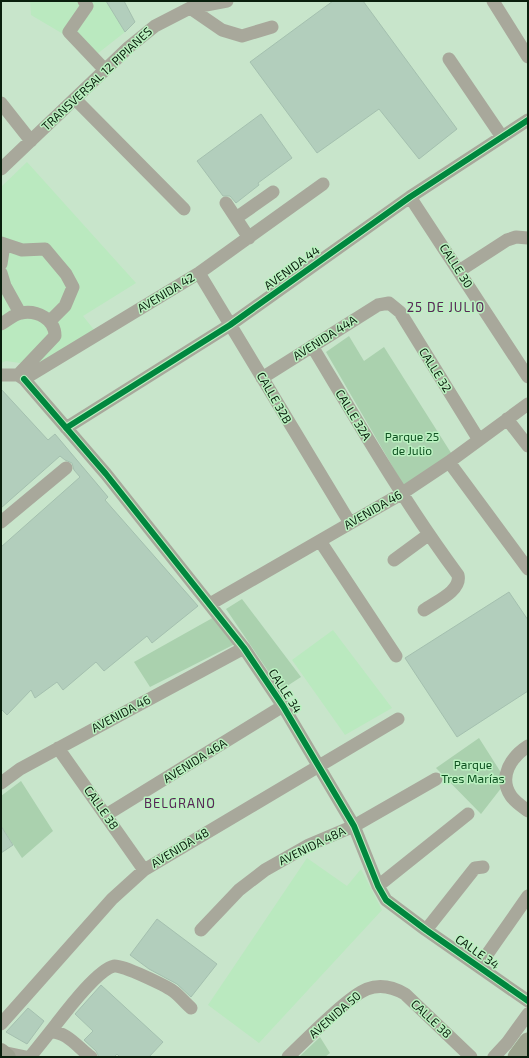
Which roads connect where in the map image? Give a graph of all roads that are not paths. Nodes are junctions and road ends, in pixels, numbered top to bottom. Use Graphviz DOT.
graph roads {
  1 [pos="84,1"];
  2 [pos="227,1"];
  3 [pos="493,1"];
  4 [pos="207,3"];
  5 [pos="190,8"];
  6 [pos="272,27"];
  7 [pos="528,57"];
  8 [pos="449,59"];
  9 [pos="105,70"];
  10 [pos="75,99"];
  11 [pos="1,103"];
  12 [pos="528,120"];
  13 [pos="502,137"];
  14 [pos="31,141"];
  15 [pos="1,169"];
  16 [pos="323,184"];
  17 [pos="273,192"];
  18 [pos="410,197"];
  19 [pos="226,203"];
  20 [pos="184,209"];
  21 [pos="236,218"];
  22 [pos="249,238"];
  23 [pos="528,238"];
  24 [pos="3,244"];
  25 [pos="1,264"];
  26 [pos="459,270"];
  27 [pos="1,273"];
  28 [pos="199,273"];
  29 [pos="389,303"];
  30 [pos="20,313"];
  31 [pos="50,321"];
  32 [pos="1,324"];
  33 [pos="230,325"];
  34 [pos="312,346"];
  35 [pos="1,374"];
  36 [pos="21,377"];
  37 [pos="528,377"];
  38 [pos="262,378"];
  39 [pos="528,404"];
  40 [pos="507,419"];
  41 [pos="66,428"];
  42 [pos="478,440"];
  43 [pos="528,446"];
  44 [pos="449,462"];
  45 [pos="66,468"];
  46 [pos="401,494"];
  47 [pos="1,522"];
  48 [pos="350,523"];
  49 [pos="428,535"];
  50 [pos="320,541"];
  51 [pos="394,560"];
  52 [pos="528,569"];
  53 [pos="210,604"];
  54 [pos="424,610"];
  55 [pos="244,648"];
  56 [pos="396,656"];
  57 [pos="283,706"];
  58 [pos="398,719"];
  59 [pos="528,746"];
  60 [pos="58,748"];
  61 [pos="319,766"];
  62 [pos="436,779"];
  63 [pos="1,783"];
  64 [pos="528,811"];
  65 [pos="468,814"];
  66 [pos="106,815"];
  67 [pos="354,826"];
  68 [pos="483,867"];
  69 [pos="144,870"];
  70 [pos="378,886"];
  71 [pos="528,896"];
  72 [pos="201,930"];
  73 [pos="426,930"];
  74 [pos="479,966"];
  75 [pos="388,987"];
  76 [pos="528,1001"];
  77 [pos="191,1008"];
  78 [pos="528,1014"];
  79 [pos="1,1024"];
  80 [pos="50,1032"];
  81 [pos="528,1042"];
  82 [pos="4,1054"];
  83 [pos="26,1057"];
  84 [pos="30,1057"];
  85 [pos="91,1057"];
  86 [pos="288,1057"];
  87 [pos="471,1057"];
  88 [pos="494,1057"];
  89 [pos="517,1057"];
  1 -- 9 [label="street"];
  2 -- 4 [label="street, TRANSVERSAL 12 PIPIANES"];
  3 -- 7 [label="street"];
  4 -- 5 [label="street, TRANSVERSAL 12 PIPIANES"];
  5 -- 6 [label="street"];
  5 -- 9 [label="street, TRANSVERSAL 12 PIPIANES"];
  8 -- 13 [label="street"];
  9 -- 10 [label="street, TRANSVERSAL 12 PIPIANES"];
  10 -- 14 [label="street, TRANSVERSAL 12 PIPIANES"];
  10 -- 20 [label="street"];
  11 -- 14 [label="street"];
  12 -- 13 [label="street, AVENIDA 44"];
  13 -- 18 [label="street, AVENIDA 44"];
  14 -- 15 [label="street, TRANSVERSAL 12 PIPIANES"];
  16 -- 22 [label="street, AVENIDA 42"];
  17 -- 21 [label="street"];
  18 -- 26 [label="street, CALLE 30"];
  18 -- 33 [label="street, AVENIDA 44"];
  19 -- 21 [label="street"];
  21 -- 22 [label="street"];
  22 -- 28 [label="street, AVENIDA 42"];
  23 -- 26 [label="street"];
  24 -- 25 [label="street"];
  24 -- 31 [label="street"];
  26 -- 37 [label="street, CALLE 30"];
  27 -- 30 [label="street"];
  28 -- 33 [label="street, CALLE 32B"];
  28 -- 36 [label="street, AVENIDA 42"];
  29 -- 34 [label="street, AVENIDA 44A"];
  29 -- 42 [label="street, CALLE 32"];
  30 -- 31 [label="street"];
  30 -- 32 [label="street"];
  31 -- 36 [label="street"];
  33 -- 38 [label="street, CALLE 32B"];
  33 -- 41 [label="street, AVENIDA 44"];
  34 -- 38 [label="street, AVENIDA 44A"];
  34 -- 46 [label="street, CALLE 32A"];
  35 -- 36 [label="street"];
  36 -- 41 [label="street, CALLE 34"];
  38 -- 48 [label="street, CALLE 32B"];
  39 -- 40 [label="street, AVENIDA 46"];
  40 -- 42 [label="street, AVENIDA 46"];
  40 -- 43 [label="street"];
  41 -- 53 [label="street, CALLE 34"];
  42 -- 44 [label="street, AVENIDA 46"];
  44 -- 46 [label="street, AVENIDA 46"];
  44 -- 52 [label="street"];
  45 -- 47 [label="street"];
  46 -- 48 [label="street, AVENIDA 46"];
  46 -- 49 [label="street, CALLE 32A"];
  48 -- 50 [label="street, AVENIDA 46"];
  49 -- 51 [label="street"];
  49 -- 54 [label="street, CALLE 32A"];
  50 -- 53 [label="street, AVENIDA 46"];
  50 -- 56 [label="street"];
  53 -- 55 [label="street, CALLE 34"];
  55 -- 57 [label="street, CALLE 34"];
  55 -- 60 [label="street, AVENIDA 46"];
  57 -- 61 [label="street, CALLE 34"];
  57 -- 66 [label="street, AVENIDA 46A"];
  58 -- 61 [label="street, AVENIDA 48"];
  59 -- 64 [label="street"];
  60 -- 63 [label="street, AVENIDA 46"];
  60 -- 66 [label="street, CALLE 38"];
  61 -- 67 [label="street, CALLE 34"];
  61 -- 69 [label="street, AVENIDA 48"];
  62 -- 67 [label="street, AVENIDA 48A"];
  65 -- 70 [label="street"];
  66 -- 69 [label="street, CALLE 38"];
  67 -- 70 [label="street, CALLE 34"];
  67 -- 72 [label="street, AVENIDA 48A"];
  68 -- 73 [label="street"];
  69 -- 79 [label="street, AVENIDA 48"];
  70 -- 73 [label="street, CALLE 34"];
  71 -- 74 [label="street"];
  73 -- 74 [label="street, CALLE 34"];
  74 -- 76 [label="street, CALLE 34"];
  75 -- 86 [label="street, AVENIDA 50"];
  75 -- 87 [label="street, CALLE 38"];
  77 -- 80 [label="street"];
  78 -- 88 [label="street"];
  80 -- 84 [label="street"];
  80 -- 85 [label="street"];
  81 -- 89 [label="highway"];
  82 -- 83 [label="street"];
}
